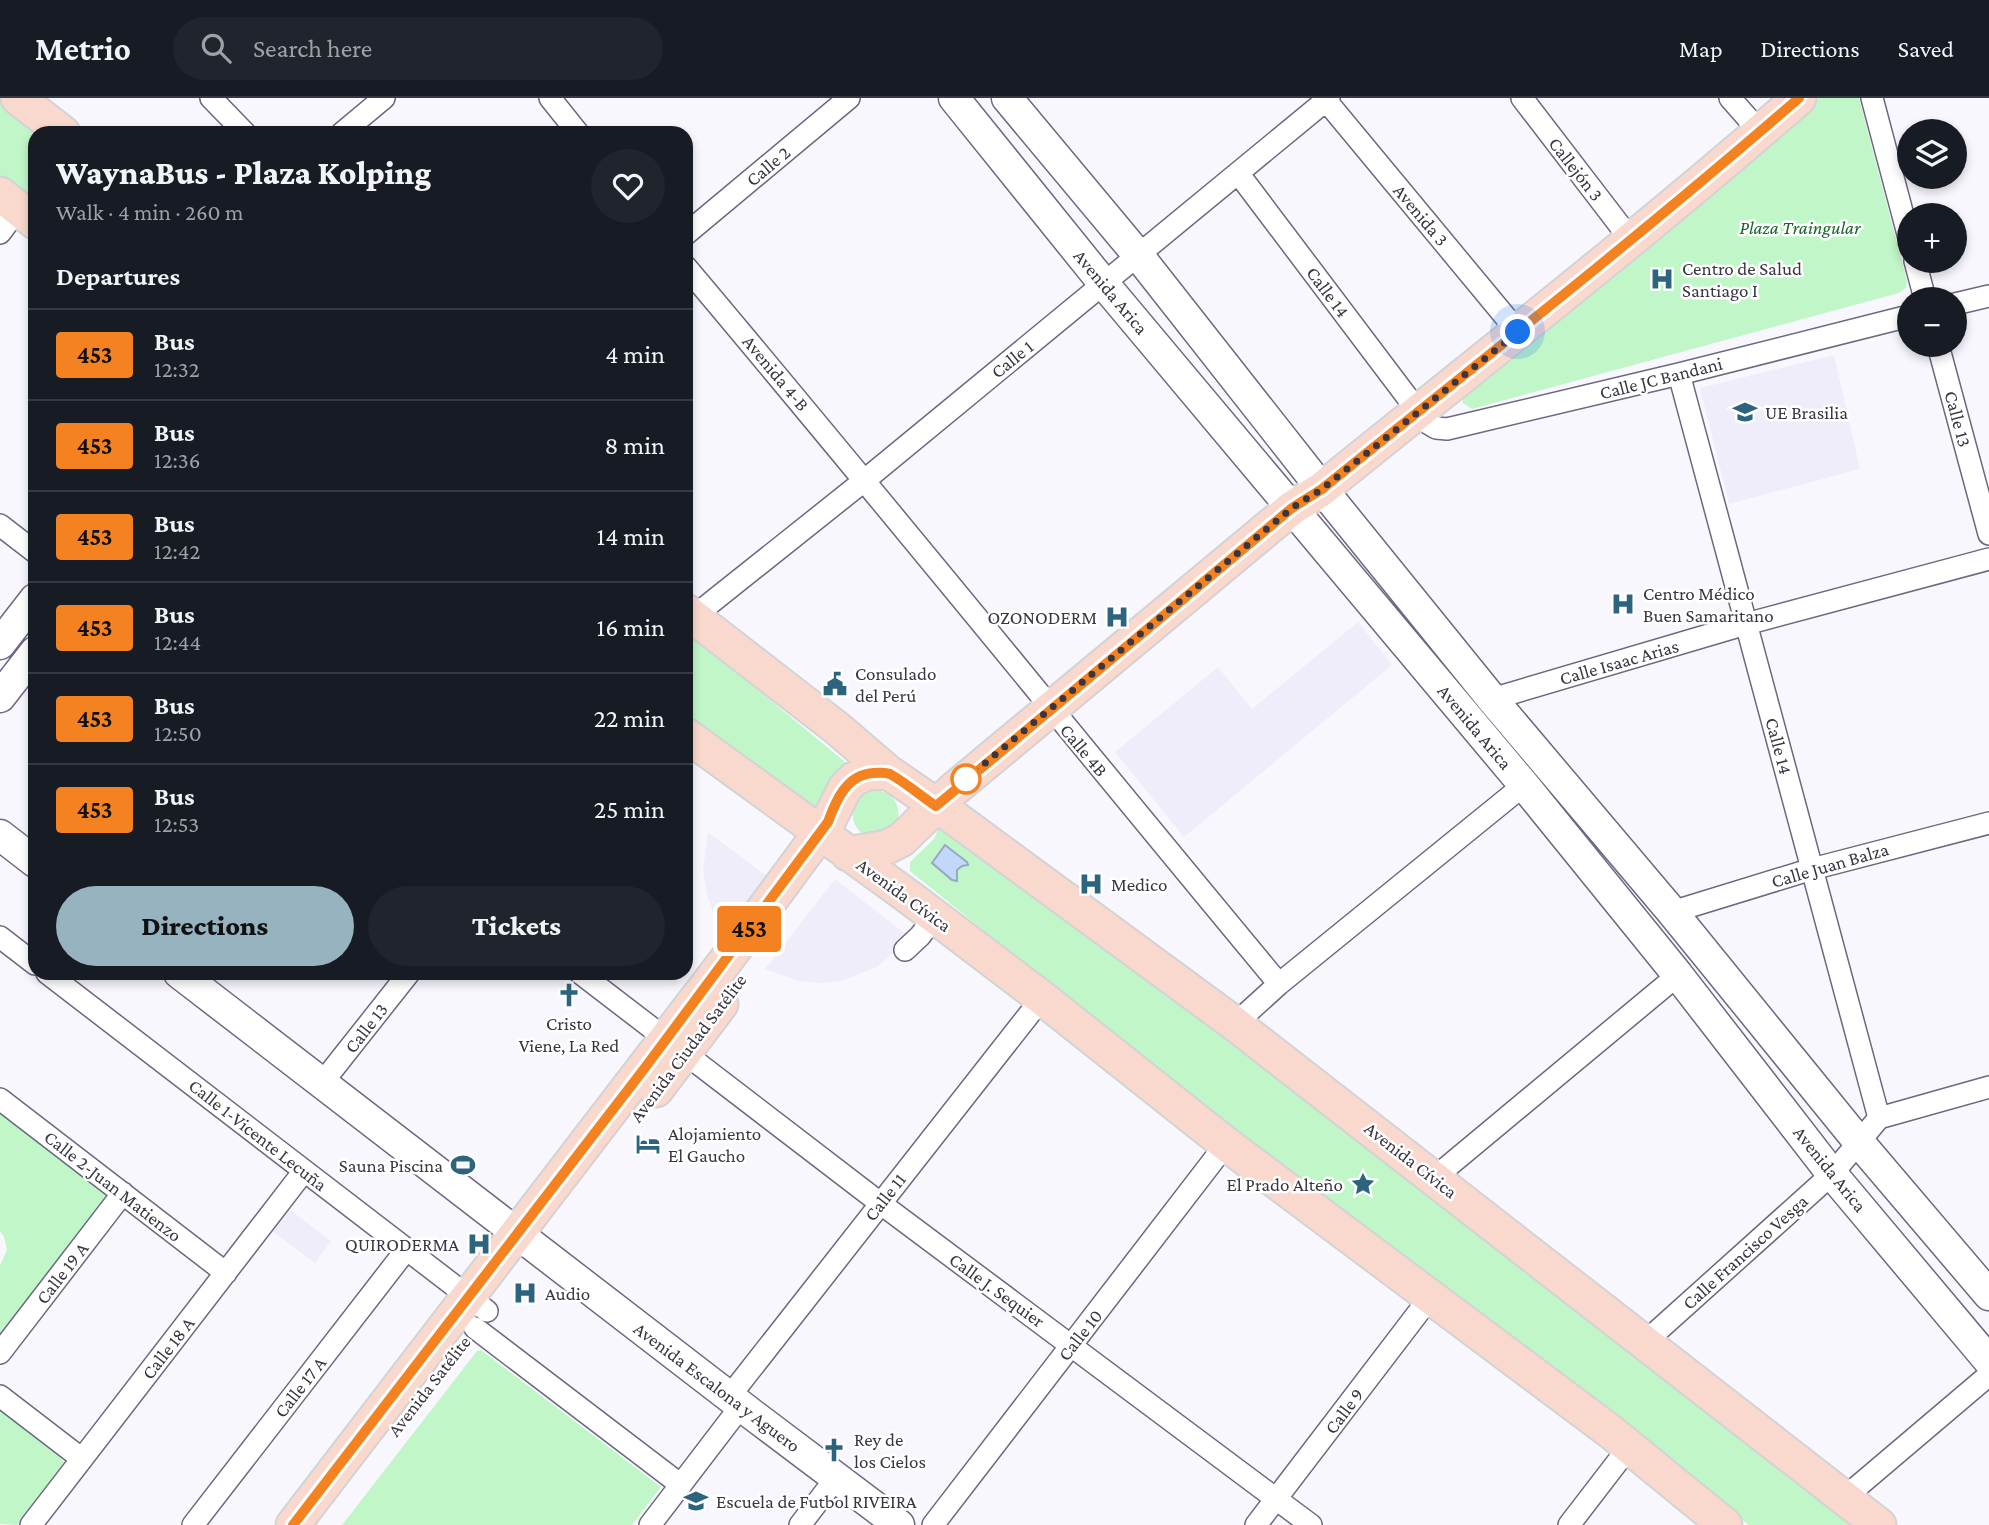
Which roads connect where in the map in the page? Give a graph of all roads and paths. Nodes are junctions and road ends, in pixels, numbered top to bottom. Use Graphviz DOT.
graph roads {
  1 [pos="18,98"];
  2 [pos="211,98"];
  3 [pos="384,98"];
  4 [pos="550,98"];
  5 [pos="849,98"];
  6 [pos="954,98"];
  7 [pos="1007,98"];
  8 [pos="1522,98"];
  9 [pos="1730,98"];
  10 [pos="1799,98"];
  11 [pos="1872,98"];
  12 [pos="1326,99"];
  13 [pos="54,126"];
  14 [pos="238,126"];
  15 [pos="350,126"];
  16 [pos="572,126"];
  17 [pos="1760,132"];
  18 [pos="1238,173"];
  19 [pos="1900,203"];
  20 [pos="693,228"];
  21 [pos="1631,240"];
  22 [pos="1138,255"];
  23 [pos="693,275"];
  24 [pos="1104,284"];
  25 [pos="1989,296"];
  26 [pos="1967,301"];
  27 [pos="1897,319"];
  28 [pos="1518,332"];
  29 [pos="1941,357"];
  30 [pos="1679,374"];
  31 [pos="1418,411"];
  32 [pos="865,480"];
  33 [pos="1322,489"];
  34 [pos="1292,508"];
  35 [pos="0,526"];
  36 [pos="1989,534"];
  37 [pos="28,547"];
  38 [pos="1989,559"];
  39 [pos="28,608"];
  40 [pos="693,612"];
  41 [pos="693,616"];
  42 [pos="1746,624"];
  43 [pos="0,644"];
  44 [pos="28,661"];
  45 [pos="0,697"];
  46 [pos="1492,699"];
  47 [pos="1050,709"];
  48 [pos="693,740"];
  49 [pos="888,772"];
  50 [pos="1524,785"];
  51 [pos="936,806"];
  52 [pos="1989,823"];
  53 [pos="0,835"];
  54 [pos="834,844"];
  55 [pos="28,857"];
  56 [pos="1812,869"];
  57 [pos="1672,912"];
  58 [pos="935,916"];
  59 [pos="0,937"];
  60 [pos="905,950"];
  61 [pos="28,959"];
  62 [pos="1678,975"];
  63 [pos="56,980"];
  64 [pos="188,980"];
  65 [pos="404,980"];
  66 [pos="589,980"];
  67 [pos="1279,984"];
  68 [pos="1042,998"];
  69 [pos="1235,1024"];
  70 [pos="676,1045"];
  71 [pos="323,1083"];
  72 [pos="1989,1087"];
  73 [pos="0,1099"];
  74 [pos="1879,1118"];
  75 [pos="1858,1141"];
  76 [pos="1226,1144"];
  77 [pos="304,1171"];
  78 [pos="1832,1174"];
  79 [pos="1434,1178"];
  80 [pos="123,1193"];
  81 [pos="880,1203"];
  82 [pos="527,1240"];
  83 [pos="406,1250"];
  84 [pos="226,1273"];
  85 [pos="1989,1295"];
  86 [pos="1432,1296"];
  87 [pos="477,1312"];
  88 [pos="1644,1343"];
  89 [pos="1072,1345"];
  90 [pos="0,1353"];
  91 [pos="1989,1361"];
  92 [pos="1989,1375"];
  93 [pos="0,1396"];
  94 [pos="735,1401"];
  95 [pos="1629,1447"];
  96 [pos="82,1459"];
  97 [pos="836,1478"];
  98 [pos="681,1485"];
  99 [pos="1844,1498"];
  100 [pos="1277,1499"];
  101 [pos="31,1525"];
  102 [pos="193,1525"];
  103 [pos="293,1525"];
  104 [pos="322,1525"];
  105 [pos="650,1525"];
  106 [pos="800,1525"];
  107 [pos="899,1525"];
  108 [pos="933,1525"];
  109 [pos="1256,1525"];
  110 [pos="1311,1525"];
  111 [pos="1569,1525"];
  112 [pos="1725,1525"];
  113 [pos="1878,1525"];
  1 -- 13 [label="main road"];
  2 -- 14 [label="street"];
  3 -- 15 [label="street"];
  4 -- 16 [label="street"];
  5 -- 20 [label="street, Calle 2"];
  6 -- 24 [label="street, Avenida Arica"];
  7 -- 22 [label="street, Avenida Arica"];
  8 -- 21 [label="street, Callejón 3"];
  9 -- 17 [label="street"];
  10 -- 17 [label="main road"];
  11 -- 19 [label="street"];
  12 -- 18 [label="street, Calle 1"];
  12 -- 28 [label="street, Avenida 3"];
  17 -- 21 [label="main road"];
  18 -- 22 [label="street, Calle 1"];
  18 -- 31 [label="street, Calle 14"];
  21 -- 28 [label="main road"];
  22 -- 24 [label="street, Calle 1"];
  22 -- 33 [label="street, Avenida Arica"];
  23 -- 32 [label="street, Avenida 4-B"];
  24 -- 32 [label="street, Calle 1"];
  24 -- 34 [label="street, Avenida Arica"];
  25 -- 26 [label="street"];
  27 -- 30 [label="street, Calle JC Bandani"];
  28 -- 31 [label="main road"];
  29 -- 36 [label="street, Calle 13"];
  30 -- 31 [label="street, Calle JC Bandani"];
  30 -- 42 [label="street, Calle 14"];
  31 -- 33 [label="main road"];
  32 -- 40 [label="street, Calle 1"];
  32 -- 47 [label="street, Calle 4B"];
  33 -- 34 [label="main road"];
  33 -- 46 [label="street, Avenida Arica"];
  34 -- 47 [label="main road"];
  34 -- 50 [label="street, Avenida Arica"];
  35 -- 37 [label="street"];
  38 -- 42 [label="street, Calle Isaac Arias"];
  39 -- 43 [label="street"];
  41 -- 49 [label="main road"];
  42 -- 46 [label="street, Calle Isaac Arias"];
  42 -- 56 [label="street, Calle 14"];
  44 -- 45 [label="street"];
  46 -- 57 [label="street, Avenida Arica"];
  47 -- 51 [label="main road"];
  47 -- 67 [label="street, Calle 4B"];
  48 -- 54 [label="main road, Avenida Cívica"];
  49 -- 51 [label="main road, Avenida Cívica"];
  49 -- 54 [label="main road, Avenida Ciudad Satélite"];
  50 -- 62 [label="street, Avenida Arica"];
  50 -- 67 [label="street"];
  51 -- 54 [label="main road"];
  51 -- 69 [label="main road, Avenida Cívica"];
  52 -- 56 [label="street, Calle Juan Balza"];
  53 -- 55 [label="street"];
  54 -- 58 [label="main road, Avenida Cívica"];
  54 -- 70 [label="main road, Avenida Ciudad Satélite"];
  56 -- 57 [label="street, Calle Juan Balza"];
  56 -- 74 [label="street, Calle 14"];
  57 -- 75 [label="street, Avenida Arica"];
  58 -- 60 [label="street"];
  58 -- 68 [label="main road, Avenida Cívica"];
  59 -- 61 [label="street"];
  62 -- 78 [label="street, Avenida Arica"];
  62 -- 79 [label="street"];
  63 -- 77 [label="street, Calle 1-Vicente Lecuña"];
  64 -- 71 [label="street, Avenida Escalona y Aguero"];
  65 -- 71 [label="street, Calle 13"];
  66 -- 70 [label="street"];
  67 -- 69 [label="street"];
  68 -- 76 [label="main road, Avenida Cívica"];
  68 -- 81 [label="street, Calle 11"];
  69 -- 79 [label="main road, Avenida Cívica"];
  70 -- 81 [label="street, Calle J. Sequier"];
  70 -- 82 [label="main road, Avenida Ciudad Satélite"];
  71 -- 82 [label="street, Avenida Escalona y Aguero"];
  72 -- 74 [label="street"];
  73 -- 80 [label="street, Calle 2-Juan Matienzo"];
  74 -- 75 [label="street, Calle Francisco Vesga"];
  75 -- 78 [label="street, Calle Francisco Vesga"];
  75 -- 85 [label="street, Avenida Arica"];
  76 -- 86 [label="main road, Avenida Cívica"];
  76 -- 89 [label="street, Calle 10"];
  77 -- 83 [label="street, Calle 1-Vicente Lecuña"];
  77 -- 84 [label="street, Calle 18 A"];
  78 -- 88 [label="street, Calle Francisco Vesga"];
  78 -- 91 [label="street, Avenida Arica"];
  79 -- 88 [label="main road, Avenida Cívica"];
  80 -- 84 [label="street, Calle 2-Juan Matienzo"];
  80 -- 90 [label="street, Calle 19 A"];
  81 -- 89 [label="street, Calle J. Sequier"];
  81 -- 94 [label="street, Calle 11"];
  82 -- 87 [label="main road, Avenida Satélite"];
  82 -- 94 [label="street, Avenida Escalona y Aguero"];
  83 -- 87 [label="street, Calle 1-Vicente Lecuña"];
  83 -- 102 [label="street, Calle 17 A"];
  84 -- 96 [label="street, Calle 18 A"];
  86 -- 95 [label="main road, Avenida Cívica"];
  86 -- 100 [label="street, Calle 9"];
  87 -- 98 [label="street, Calle 1-Vicente Lecuña"];
  87 -- 103 [label="main road, Avenida Satélite"];
  87 -- 104 [label="main road, Avenida Satélite"];
  88 -- 99 [label="main road, Avenida Cívica"];
  89 -- 100 [label="street, Calle J. Sequier"];
  89 -- 108 [label="street, Calle 10"];
  92 -- 99 [label="street"];
  93 -- 96 [label="street"];
  94 -- 97 [label="street, Avenida Escalona y Aguero"];
  94 -- 98 [label="street, Calle 11"];
  95 -- 111 [label="street"];
  95 -- 112 [label="main road, Avenida Cívica"];
  96 -- 101 [label="street, Calle 18 A"];
  97 -- 106 [label="street"];
  97 -- 107 [label="street, Avenida Escalona y Aguero"];
  98 -- 105 [label="street, Calle 11"];
  99 -- 113 [label="main road, Avenida Cívica"];
  100 -- 109 [label="street, Calle 9"];
  100 -- 110 [label="street, Calle J. Sequier"];
}
